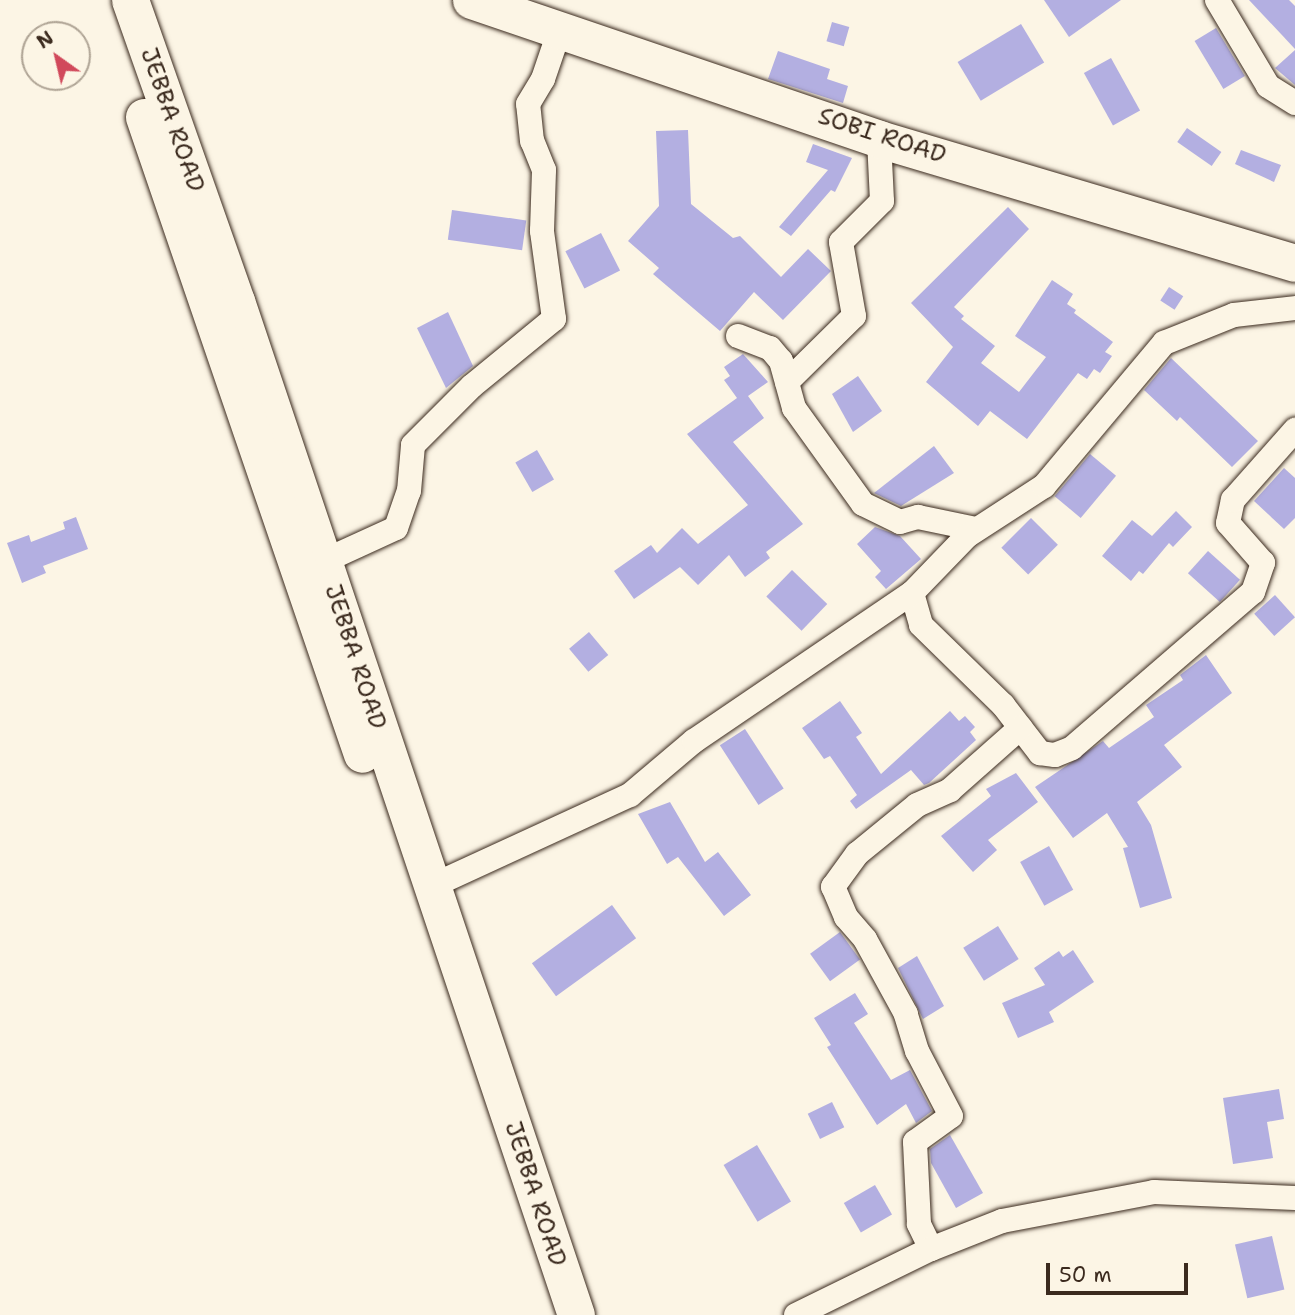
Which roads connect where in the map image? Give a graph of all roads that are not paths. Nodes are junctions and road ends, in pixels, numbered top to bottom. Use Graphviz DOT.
graph roads {
  1 [pos="105,0"];
  2 [pos="130,0"];
  3 [pos="1217,0"];
  4 [pos="493,3"];
  5 [pos="560,29"];
  6 [pos="1295,103"];
  7 [pos="879,139"];
  8 [pos="1295,263"];
  9 [pos="1295,308"];
  10 [pos="738,336"];
  11 [pos="787,382"];
  12 [pos="1295,430"];
  13 [pos="976,529"];
  14 [pos="324,561"];
  15 [pos="912,593"];
  16 [pos="1020,728"];
  17 [pos="432,886"];
  18 [pos="1295,1198"];
  19 [pos="931,1249"];
  20 [pos="551,1315"];
  21 [pos="576,1315"];
  22 [pos="796,1315"];
  1 -- 20 [label="highway"];
  2 -- 14 [label="highway, JEBBA ROAD"];
  3 -- 6 [label="street"];
  4 -- 5 [label="highway, SOBI ROAD"];
  5 -- 7 [label="highway, SOBI ROAD"];
  5 -- 14 [label="street"];
  7 -- 8 [label="highway, SOBI ROAD"];
  7 -- 11 [label="street"];
  9 -- 13 [label="street"];
  10 -- 11 [label="street"];
  11 -- 13 [label="street"];
  12 -- 16 [label="street"];
  13 -- 15 [label="street"];
  14 -- 17 [label="highway, JEBBA ROAD"];
  15 -- 16 [label="street"];
  15 -- 17 [label="street"];
  16 -- 19 [label="street"];
  17 -- 21 [label="highway, JEBBA ROAD"];
  18 -- 19 [label="street"];
  19 -- 22 [label="street"];
}
